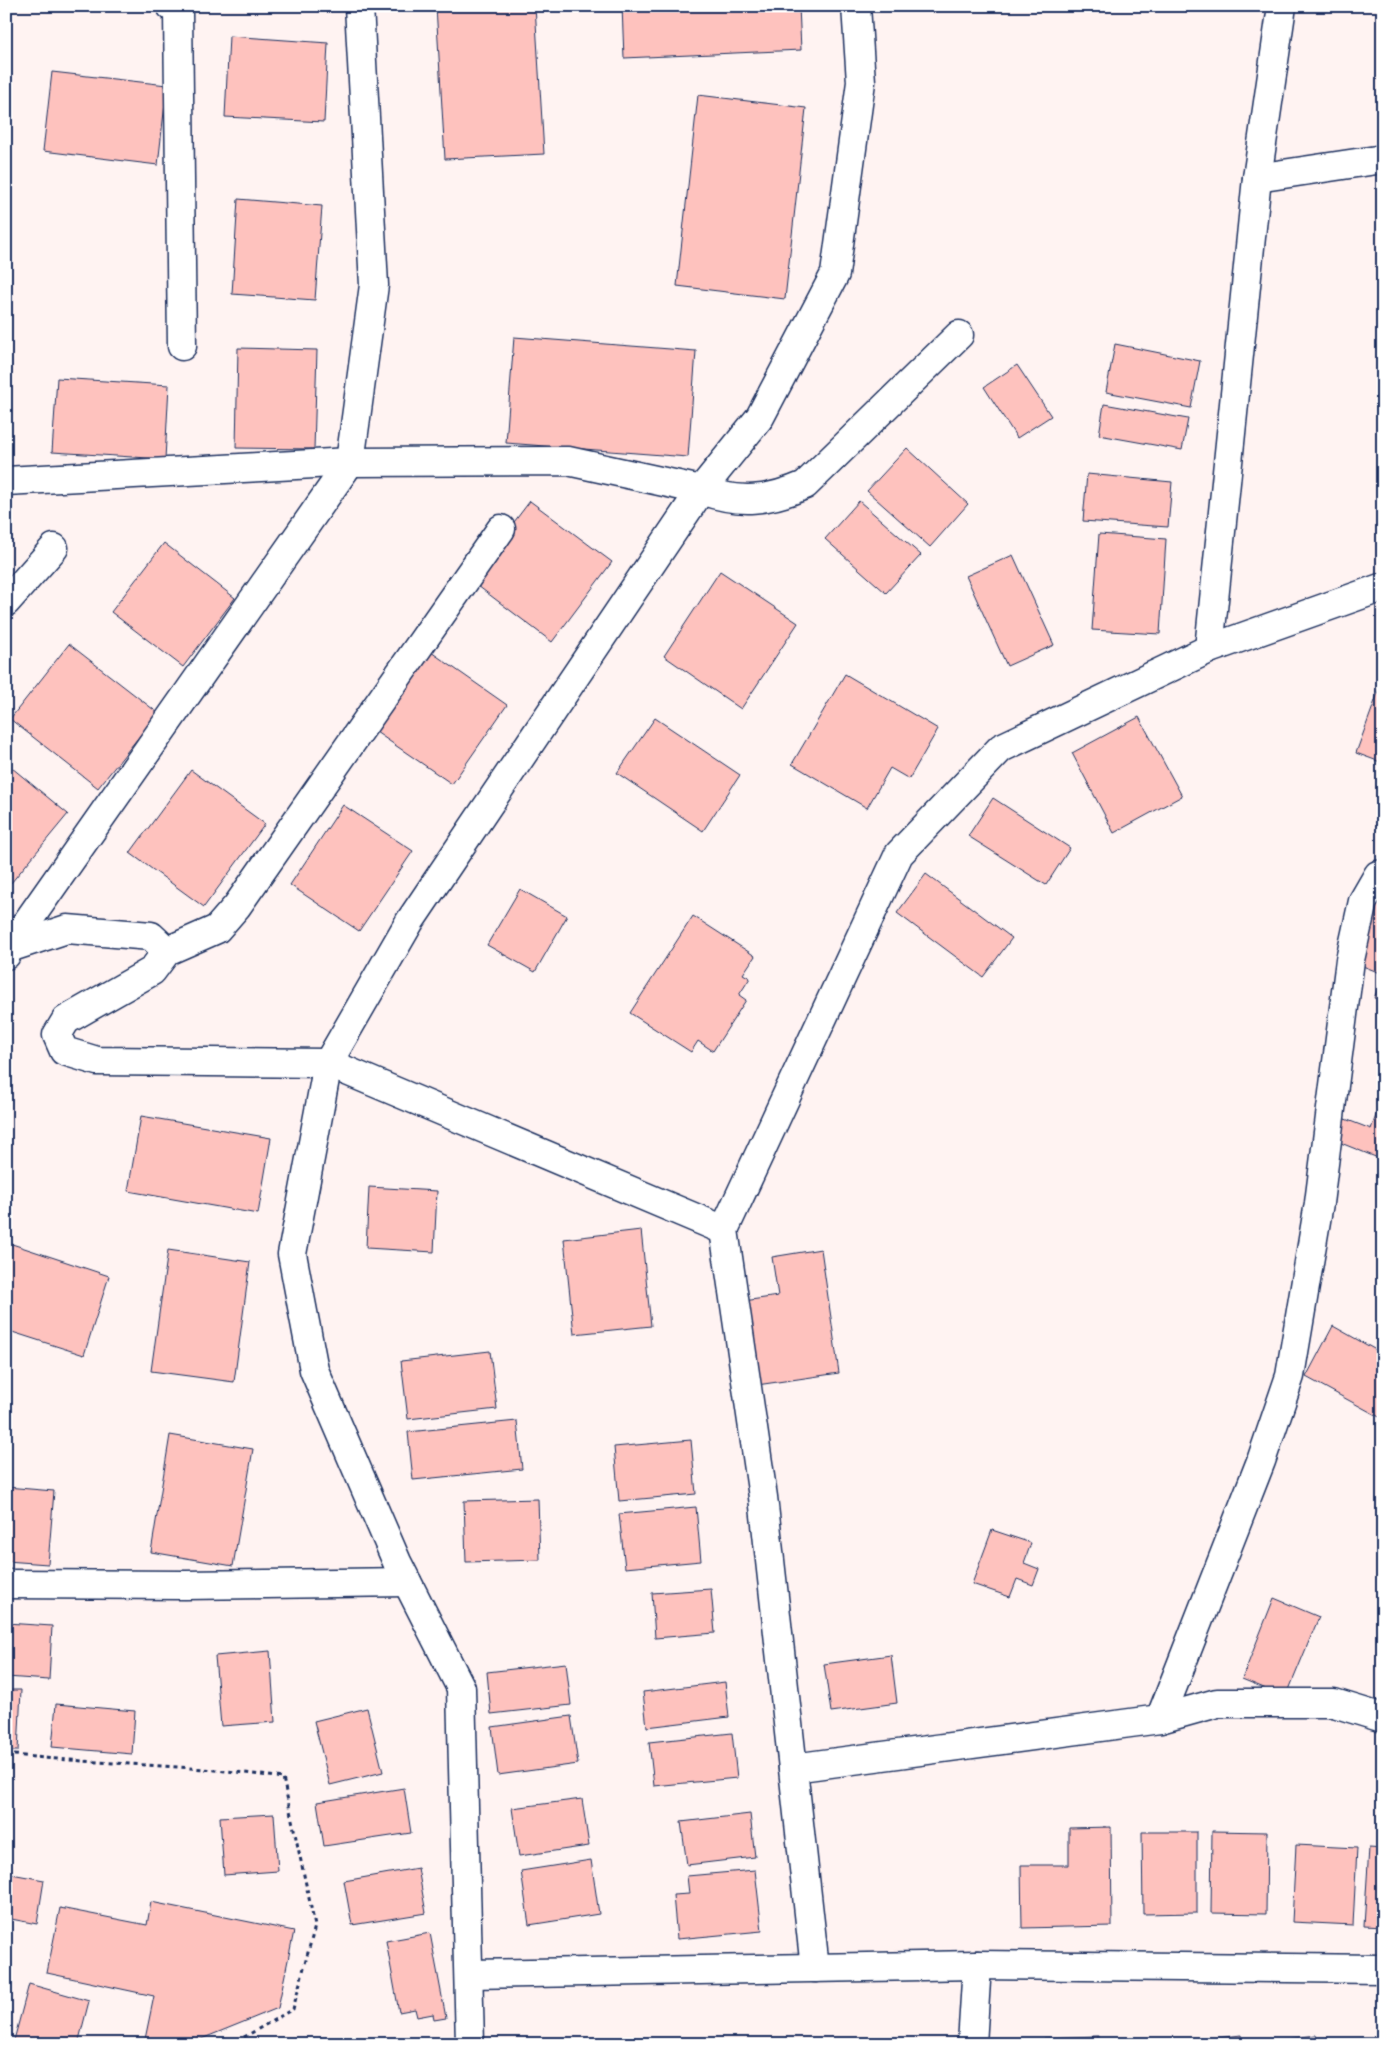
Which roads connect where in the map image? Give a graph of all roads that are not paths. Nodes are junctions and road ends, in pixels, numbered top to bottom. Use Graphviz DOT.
graph roads {
  1 [pos="171,6"];
  2 [pos="359,6"];
  3 [pos="856,6"];
  4 [pos="1282,6"];
  5 [pos="1383,159"];
  6 [pos="1258,178"];
  7 [pos="958,335"];
  8 [pos="182,346"];
  9 [pos="350,462"];
  10 [pos="6,481"];
  11 [pos="701,490"];
  12 [pos="501,529"];
  13 [pos="54,548"];
  14 [pos="1383,587"];
  15 [pos="6,602"];
  16 [pos="1209,649"];
  17 [pos="1383,874"];
  18 [pos="7,950"];
  19 [pos="167,951"];
  20 [pos="328,1063"];
  21 [pos="724,1230"];
  22 [pos="407,1582"];
  23 [pos="6,1584"];
  24 [pos="1383,1718"];
  25 [pos="1160,1719"];
  26 [pos="793,1768"];
  27 [pos="977,1965"];
  28 [pos="815,1968"];
  29 [pos="1383,1969"];
  30 [pos="469,1974"];
  31 [pos="470,2044"];
  32 [pos="972,2044"];
  1 -- 8 [label="street"];
  2 -- 9 [label="street"];
  3 -- 11 [label="street"];
  4 -- 6 [label="street"];
  5 -- 6 [label="street"];
  6 -- 16 [label="street"];
  7 -- 11 [label="street"];
  9 -- 10 [label="street"];
  9 -- 11 [label="street"];
  9 -- 18 [label="street"];
  11 -- 20 [label="street"];
  12 -- 19 [label="street"];
  13 -- 15 [label="street"];
  14 -- 16 [label="street"];
  16 -- 21 [label="street"];
  17 -- 25 [label="street"];
  18 -- 19 [label="street"];
  19 -- 20 [label="street"];
  20 -- 21 [label="street"];
  20 -- 22 [label="street"];
  21 -- 26 [label="street"];
  22 -- 23 [label="street"];
  22 -- 30 [label="street"];
  24 -- 25 [label="street"];
  25 -- 26 [label="street"];
  26 -- 28 [label="street"];
  27 -- 28 [label="street"];
  27 -- 29 [label="street"];
  27 -- 32 [label="street"];
  28 -- 30 [label="street"];
  30 -- 31 [label="street"];
}
